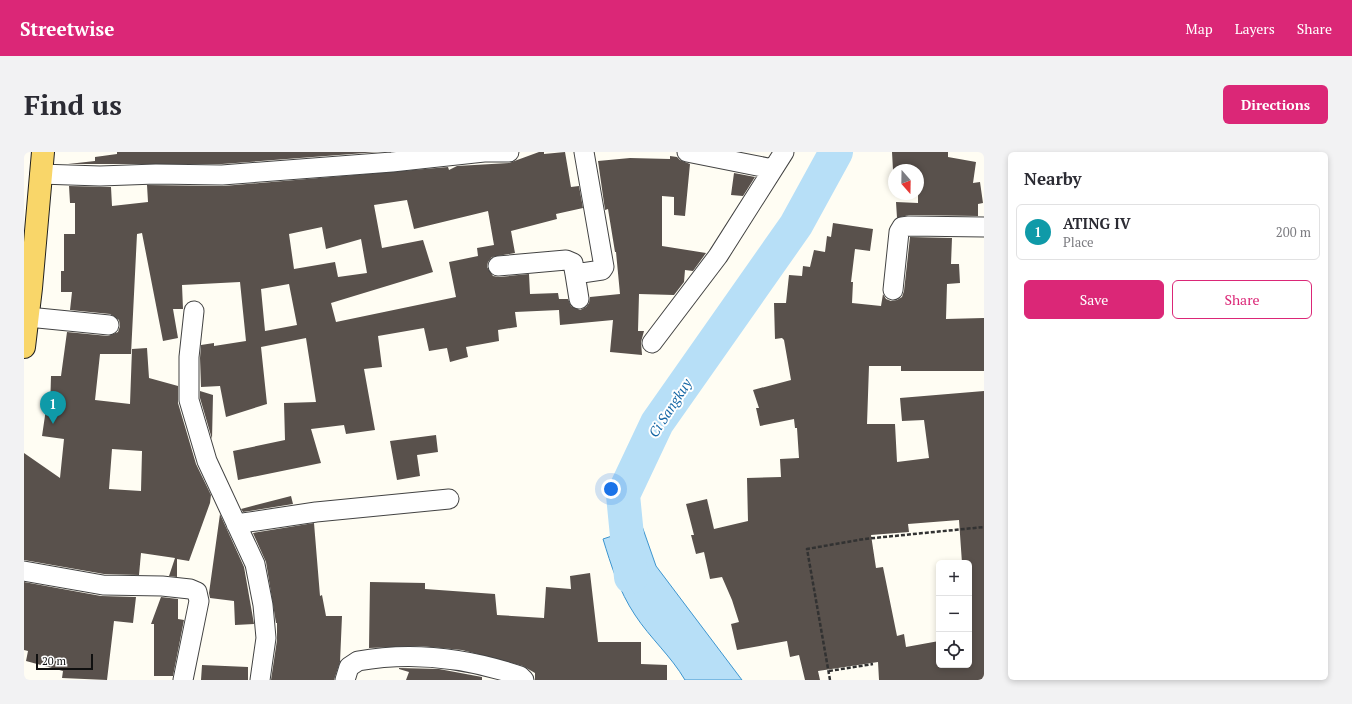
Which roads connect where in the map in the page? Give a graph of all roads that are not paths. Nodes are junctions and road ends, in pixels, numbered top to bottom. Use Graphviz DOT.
graph roads {
  1 [pos="42,152"];
  2 [pos="484,152"];
  3 [pos="509,152"];
  4 [pos="584,152"];
  5 [pos="687,152"];
  6 [pos="784,152"];
  7 [pos="773,169"];
  8 [pos="40,174"];
  9 [pos="984,227"];
  10 [pos="498,266"];
  11 [pos="575,274"];
  12 [pos="893,290"];
  13 [pos="578,299"];
  14 [pos="194,311"];
  15 [pos="28,317"];
  16 [pos="109,325"];
  17 [pos="652,343"];
  18 [pos="24,347"];
  19 [pos="450,499"];
  20 [pos="236,524"];
  21 [pos="24,571"];
  22 [pos="183,680"];
  23 [pos="260,680"];
  24 [pos="345,680"];
  25 [pos="524,680"];
  1 -- 8 [label="main road"];
  2 -- 3 [label="street"];
  2 -- 8 [label="street"];
  4 -- 11 [label="street"];
  5 -- 7 [label="street"];
  6 -- 7 [label="street"];
  7 -- 17 [label="street"];
  8 -- 15 [label="main road"];
  9 -- 12 [label="street"];
  10 -- 11 [label="street"];
  11 -- 13 [label="street"];
  14 -- 20 [label="street"];
  15 -- 16 [label="street"];
  15 -- 18 [label="main road"];
  19 -- 20 [label="street"];
  20 -- 23 [label="street"];
  21 -- 22 [label="street"];
  24 -- 25 [label="street"];
}
